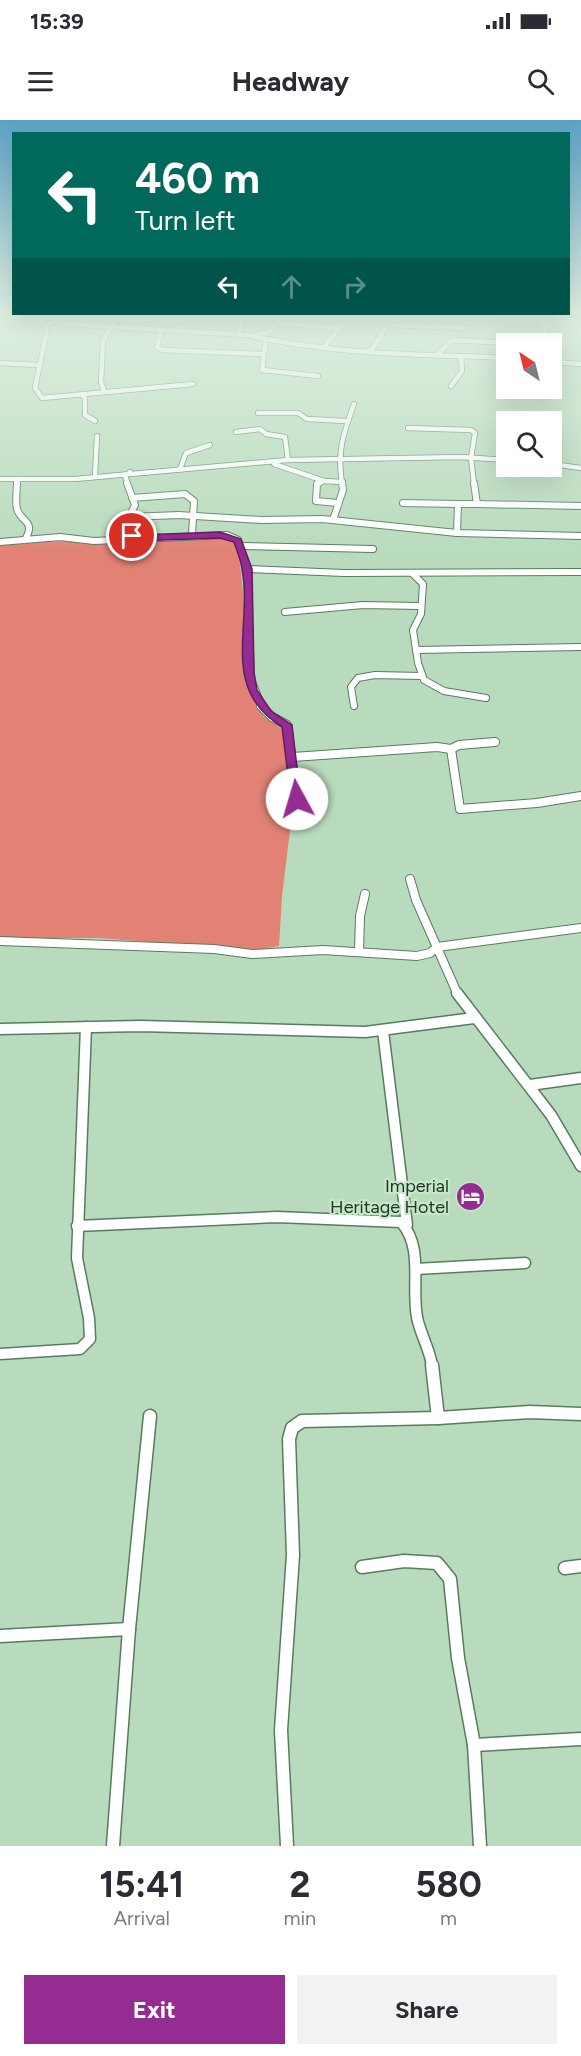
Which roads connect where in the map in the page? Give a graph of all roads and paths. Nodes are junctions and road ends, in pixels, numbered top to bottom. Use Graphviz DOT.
graph roads {
  1 [pos="38,393"];
  2 [pos="95,393"];
  3 [pos="82,395"];
  4 [pos="354,404"];
  5 [pos="258,413"];
  6 [pos="95,421"];
  7 [pos="346,421"];
  8 [pos="408,428"];
  9 [pos="236,432"];
  10 [pos="97,436"];
  11 [pos="210,445"];
  12 [pos="471,458"];
  13 [pos="338,459"];
  14 [pos="496,459"];
  15 [pos="288,460"];
  16 [pos="267,463"];
  17 [pos="562,465"];
  18 [pos="581,468"];
  19 [pos="180,469"];
  20 [pos="130,472"];
  21 [pos="95,476"];
  22 [pos="0,479"];
  23 [pos="17,479"];
  24 [pos="324,481"];
  25 [pos="343,482"];
  26 [pos="132,498"];
  27 [pos="338,503"];
  28 [pos="403,503"];
  29 [pos="458,504"];
  30 [pos="477,504"];
  31 [pos="581,506"];
  32 [pos="192,516"];
  33 [pos="129,517"];
  34 [pos="218,518"];
  35 [pos="333,520"];
  36 [pos="457,533"];
  37 [pos="192,535"];
  38 [pos="220,535"];
  39 [pos="581,536"];
  40 [pos="136,538"];
  41 [pos="25,540"];
  42 [pos="0,542"];
  43 [pos="241,546"];
  44 [pos="373,549"];
  45 [pos="247,569"];
  46 [pos="581,572"];
  47 [pos="412,573"];
  48 [pos="420,606"];
  49 [pos="285,612"];
  50 [pos="581,647"];
  51 [pos="416,650"];
  52 [pos="422,676"];
  53 [pos="486,698"];
  54 [pos="354,706"];
  55 [pos="495,742"];
  56 [pos="452,749"];
  57 [pos="293,757"];
  58 [pos="581,796"];
  59 [pos="297,799"];
  60 [pos="410,879"];
  61 [pos="365,894"];
  62 [pos="581,928"];
  63 [pos="0,941"];
  64 [pos="437,947"];
  65 [pos="359,952"];
  66 [pos="474,1018"];
  67 [pos="86,1027"];
  68 [pos="0,1029"];
  69 [pos="383,1031"];
  70 [pos="581,1078"];
  71 [pos="530,1085"];
  72 [pos="581,1166"];
  73 [pos="407,1225"];
  74 [pos="77,1226"];
  75 [pos="525,1263"];
  76 [pos="416,1269"];
  77 [pos="0,1354"];
  78 [pos="581,1414"];
  79 [pos="150,1416"];
  80 [pos="438,1418"];
  81 [pos="581,1566"];
  82 [pos="362,1567"];
  83 [pos="565,1568"];
  84 [pos="129,1629"];
  85 [pos="0,1636"];
  86 [pos="581,1739"];
  87 [pos="474,1745"];
  88 [pos="113,1846"];
  89 [pos="287,1846"];
  90 [pos="480,1846"];
  1 -- 3 [label="street"];
  2 -- 3 [label="street"];
  3 -- 6 [label="street"];
  4 -- 7 [label="street"];
  5 -- 7 [label="street"];
  7 -- 13 [label="street"];
  8 -- 12 [label="street"];
  9 -- 15 [label="street"];
  10 -- 21 [label="street"];
  11 -- 19 [label="street"];
  12 -- 13 [label="street"];
  12 -- 14 [label="street"];
  12 -- 30 [label="street"];
  13 -- 15 [label="street"];
  13 -- 25 [label="street"];
  15 -- 16 [label="street"];
  16 -- 19 [label="street"];
  16 -- 24 [label="street"];
  17 -- 18 [label="street"];
  19 -- 20 [label="street"];
  20 -- 21 [label="street"];
  20 -- 26 [label="street"];
  21 -- 23 [label="street"];
  22 -- 23 [label="street"];
  23 -- 41 [label="street"];
  24 -- 25 [label="street"];
  24 -- 27 [label="street"];
  25 -- 27 [label="street"];
  26 -- 32 [label="street"];
  26 -- 33 [label="street"];
  27 -- 35 [label="street"];
  28 -- 29 [label="street"];
  29 -- 30 [label="street"];
  29 -- 36 [label="street"];
  30 -- 31 [label="street"];
  32 -- 33 [label="street"];
  32 -- 34 [label="street"];
  32 -- 37 [label="street"];
  33 -- 40 [label="street"];
  34 -- 35 [label="street"];
  34 -- 38 [label="street"];
  35 -- 36 [label="street"];
  36 -- 39 [label="street"];
  37 -- 38 [label="street"];
  37 -- 40 [label="street"];
  38 -- 43 [label="street"];
  40 -- 41 [label="street"];
  41 -- 42 [label="street"];
  43 -- 44 [label="street"];
  43 -- 45 [label="street"];
  45 -- 47 [label="street"];
  45 -- 57 [label="street"];
  46 -- 47 [label="street"];
  47 -- 48 [label="street"];
  48 -- 49 [label="street"];
  48 -- 51 [label="street"];
  50 -- 51 [label="street"];
  51 -- 52 [label="street"];
  52 -- 53 [label="street"];
  52 -- 54 [label="street"];
  55 -- 56 [label="street"];
  56 -- 57 [label="street"];
  56 -- 58 [label="street"];
  57 -- 59 [label="street"];
  60 -- 64 [label="street"];
  61 -- 65 [label="street"];
  62 -- 64 [label="street"];
  63 -- 65 [label="street"];
  64 -- 65 [label="street"];
  64 -- 66 [label="street"];
  66 -- 69 [label="street"];
  66 -- 71 [label="street"];
  67 -- 68 [label="street"];
  67 -- 69 [label="street"];
  67 -- 74 [label="street"];
  69 -- 73 [label="street"];
  70 -- 71 [label="street"];
  71 -- 72 [label="street"];
  73 -- 74 [label="street"];
  73 -- 76 [label="street"];
  74 -- 77 [label="street"];
  75 -- 76 [label="street"];
  76 -- 80 [label="street"];
  78 -- 80 [label="street"];
  79 -- 84 [label="street"];
  80 -- 89 [label="street"];
  81 -- 83 [label="street"];
  82 -- 87 [label="street"];
  84 -- 85 [label="street"];
  84 -- 88 [label="street"];
  86 -- 87 [label="street"];
  87 -- 90 [label="street"];
}
